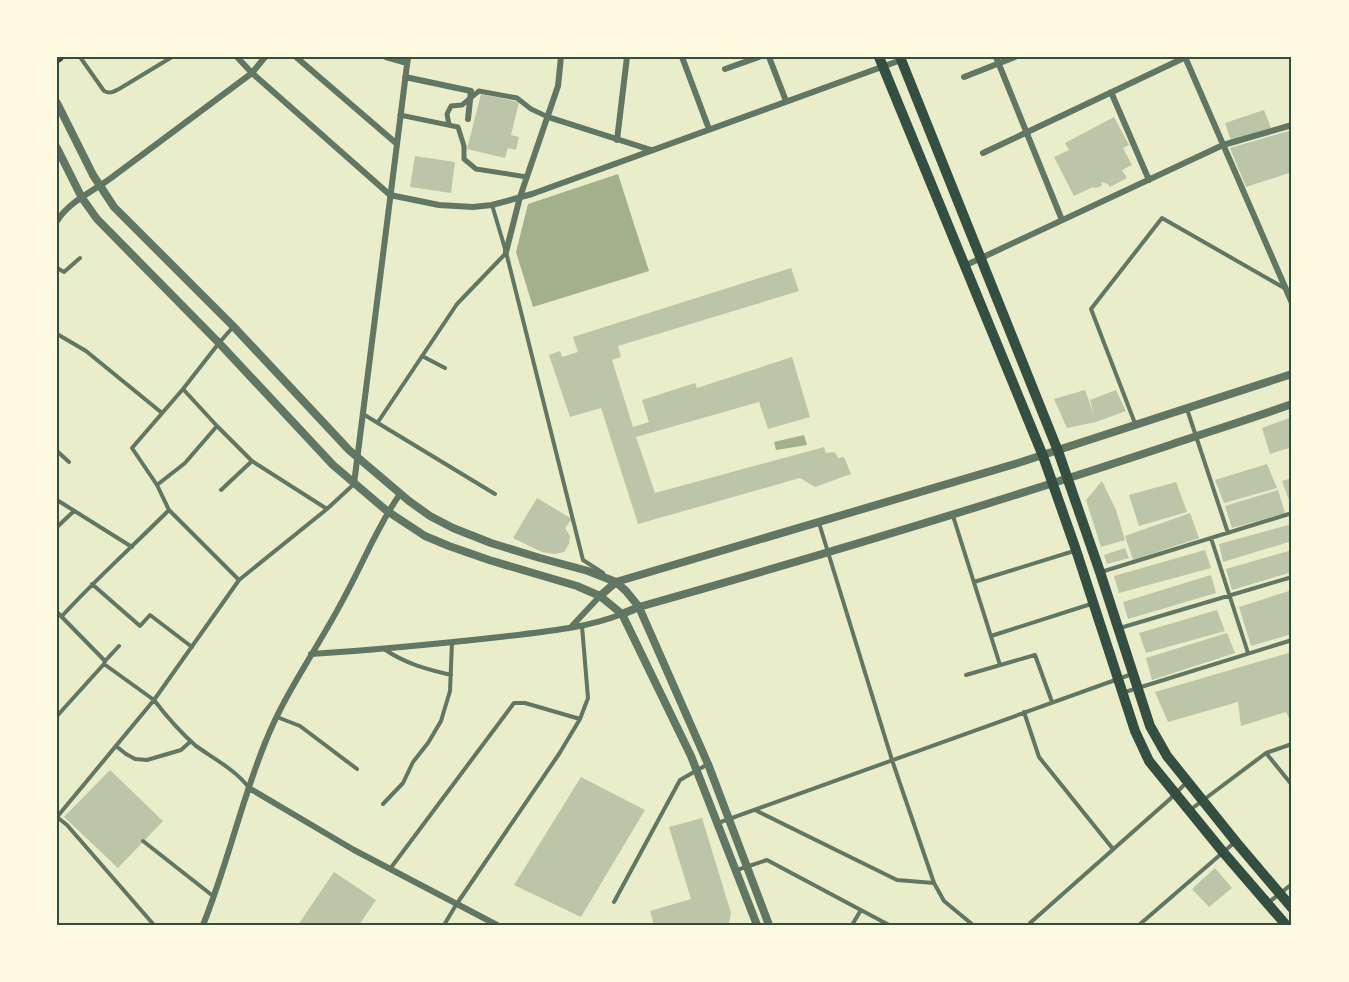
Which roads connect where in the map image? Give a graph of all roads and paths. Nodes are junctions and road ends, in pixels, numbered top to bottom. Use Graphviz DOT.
graph roads {
  1 [pos="80,57"];
  2 [pos="172,57"];
  3 [pos="237,57"];
  4 [pos="265,57"];
  5 [pos="296,57"];
  6 [pos="386,57"];
  7 [pos="561,57"];
  8 [pos="627,57"];
  9 [pos="682,57"];
  10 [pos="759,57"];
  11 [pos="770,57"];
  12 [pos="1015,57"];
  13 [pos="1185,57"];
  14 [pos="900,58"];
  15 [pos="407,60"];
  16 [pos="997,60"];
  17 [pos="881,62"];
  18 [pos="725,69"];
  19 [pos="252,73"];
  20 [pos="405,77"];
  21 [pos="964,77"];
  22 [pos="1111,93"];
  23 [pos="786,101"];
  24 [pos="57,103"];
  25 [pos="400,116"];
  26 [pos="548,117"];
  27 [pos="468,118"];
  28 [pos="449,125"];
  29 [pos="1292,126"];
  30 [pos="709,129"];
  31 [pos="1026,133"];
  32 [pos="617,140"];
  33 [pos="397,144"];
  34 [pos="1223,145"];
  35 [pos="57,148"];
  36 [pos="651,150"];
  37 [pos="983,153"];
  38 [pos="527,177"];
  39 [pos="1149,180"];
  40 [pos="100,187"];
  41 [pos="390,195"];
  42 [pos="520,197"];
  43 [pos="82,198"];
  44 [pos="492,205"];
  45 [pos="1062,220"];
  46 [pos="57,221"];
  47 [pos="507,252"];
  48 [pos="80,258"];
  49 [pos="981,259"];
  50 [pos="964,266"];
  51 [pos="57,268"];
  52 [pos="1286,289"];
  53 [pos="1292,303"];
  54 [pos="234,327"];
  55 [pos="57,334"];
  56 [pos="219,343"];
  57 [pos="422,356"];
  58 [pos="444,368"];
  59 [pos="1292,374"];
  60 [pos="183,388"];
  61 [pos="1292,404"];
  62 [pos="1187,409"];
  63 [pos="162,413"];
  64 [pos="363,414"];
  65 [pos="378,422"];
  66 [pos="217,426"];
  67 [pos="1136,426"];
  68 [pos="1196,436"];
  69 [pos="57,451"];
  70 [pos="1058,451"];
  71 [pos="1043,456"];
  72 [pos="358,457"];
  73 [pos="252,461"];
  74 [pos="69,462"];
  75 [pos="1068,479"];
  76 [pos="157,484"];
  77 [pos="354,484"];
  78 [pos="1053,484"];
  79 [pos="221,490"];
  80 [pos="400,494"];
  81 [pos="495,494"];
  82 [pos="57,500"];
  83 [pos="327,509"];
  84 [pos="169,510"];
  85 [pos="74,511"];
  86 [pos="387,511"];
  87 [pos="1292,513"];
  88 [pos="953,516"];
  89 [pos="819,523"];
  90 [pos="57,527"];
  91 [pos="1228,533"];
  92 [pos="1211,538"];
  93 [pos="132,547"];
  94 [pos="1076,550"];
  95 [pos="829,553"];
  96 [pos="1100,572"];
  97 [pos="1292,578"];
  98 [pos="239,580"];
  99 [pos="616,582"];
  100 [pos="974,582"];
  101 [pos="92,584"];
  102 [pos="600,596"];
  103 [pos="1230,596"];
  104 [pos="1093,604"];
  105 [pos="639,607"];
  106 [pos="57,612"];
  107 [pos="622,614"];
  108 [pos="62,616"];
  109 [pos="582,626"];
  110 [pos="571,627"];
  111 [pos="1118,629"];
  112 [pos="992,636"];
  113 [pos="1292,640"];
  114 [pos="452,642"];
  115 [pos="119,646"];
  116 [pos="192,648"];
  117 [pos="384,649"];
  118 [pos="1248,653"];
  119 [pos="311,654"];
  120 [pos="104,662"];
  121 [pos="1000,665"];
  122 [pos="1132,674"];
  123 [pos="451,675"];
  124 [pos="966,675"];
  125 [pos="1117,679"];
  126 [pos="1137,688"];
  127 [pos="1122,694"];
  128 [pos="154,700"];
  129 [pos="1052,702"];
  130 [pos="1024,712"];
  131 [pos="57,716"];
  132 [pos="276,717"];
  133 [pos="580,719"];
  134 [pos="191,741"];
  135 [pos="1292,744"];
  136 [pos="116,746"];
  137 [pos="1266,753"];
  138 [pos="892,760"];
  139 [pos="708,764"];
  140 [pos="357,769"];
  141 [pos="696,770"];
  142 [pos="1188,781"];
  143 [pos="1292,785"];
  144 [pos="249,788"];
  145 [pos="1176,794"];
  146 [pos="1202,800"];
  147 [pos="383,804"];
  148 [pos="755,810"];
  149 [pos="1190,810"];
  150 [pos="57,817"];
  151 [pos="730,819"];
  152 [pos="718,823"];
  153 [pos="143,841"];
  154 [pos="1236,842"];
  155 [pos="1113,849"];
  156 [pos="1224,852"];
  157 [pos="747,866"];
  158 [pos="390,869"];
  159 [pos="736,870"];
  160 [pos="934,884"];
  161 [pos="1292,884"];
  162 [pos="1280,894"];
  163 [pos="214,897"];
  164 [pos="614,902"];
  165 [pos="1268,904"];
  166 [pos="456,905"];
  167 [pos="1292,908"];
  168 [pos="861,910"];
  169 [pos="768,922"];
  170 [pos="1030,923"];
  171 [pos="154,925"];
  172 [pos="203,925"];
  173 [pos="444,925"];
  174 [pos="497,925"];
  175 [pos="755,925"];
  176 [pos="852,925"];
  177 [pos="889,925"];
  178 [pos="973,925"];
  179 [pos="1139,925"];
  180 [pos="1286,925"];
  1 -- 2 [label="lane"];
  3 -- 19 [label="street"];
  4 -- 19 [label="street"];
  5 -- 33 [label="street"];
  6 -- 15 [label="street"];
  7 -- 26 [label="street"];
  8 -- 32 [label="street"];
  9 -- 30 [label="street"];
  10 -- 18 [label="street"];
  11 -- 23 [label="street"];
  12 -- 16 [label="street"];
  13 -- 22 [label="street"];
  13 -- 34 [label="street"];
  14 -- 17 [label="street"];
  14 -- 49 [label="main road"];
  15 -- 20 [label="street"];
  16 -- 21 [label="street"];
  16 -- 31 [label="street"];
  17 -- 23 [label="street"];
  17 -- 50 [label="main road"];
  19 -- 40 [label="street"];
  19 -- 41 [label="street"];
  20 -- 25 [label="street"];
  20 -- 27 [label="street"];
  22 -- 31 [label="street"];
  22 -- 39 [label="street"];
  23 -- 30 [label="street"];
  24 -- 40 [label="street"];
  25 -- 28 [label="street"];
  25 -- 33 [label="street"];
  26 -- 28 [label="street"];
  26 -- 32 [label="street"];
  26 -- 38 [label="street"];
  28 -- 38 [label="street"];
  29 -- 34 [label="street"];
  30 -- 36 [label="street"];
  31 -- 37 [label="street"];
  31 -- 45 [label="street"];
  32 -- 36 [label="street"];
  33 -- 41 [label="street"];
  34 -- 39 [label="street"];
  34 -- 52 [label="street"];
  35 -- 43 [label="street"];
  36 -- 42 [label="street"];
  38 -- 42 [label="street"];
  39 -- 45 [label="street"];
  40 -- 43 [label="street"];
  40 -- 54 [label="street"];
  41 -- 44 [label="street"];
  41 -- 64 [label="street"];
  42 -- 44 [label="street"];
  42 -- 47 [label="street"];
  43 -- 46 [label="street"];
  43 -- 56 [label="street"];
  44 -- 47 [label="lane"];
  45 -- 49 [label="street"];
  47 -- 57 [label="lane"];
  47 -- 99 [label="lane"];
  48 -- 51 [label="lane"];
  49 -- 50 [label="street"];
  49 -- 70 [label="main road"];
  50 -- 71 [label="main road"];
  52 -- 53 [label="street"];
  52 -- 67 [label="lane"];
  54 -- 56 [label="lane"];
  54 -- 72 [label="street"];
  55 -- 63 [label="lane"];
  56 -- 60 [label="lane"];
  56 -- 77 [label="street"];
  57 -- 58 [label="lane"];
  57 -- 65 [label="lane"];
  59 -- 62 [label="street"];
  60 -- 63 [label="lane"];
  60 -- 66 [label="lane"];
  61 -- 68 [label="street"];
  62 -- 67 [label="street"];
  62 -- 68 [label="lane"];
  63 -- 76 [label="lane"];
  64 -- 65 [label="lane"];
  64 -- 72 [label="street"];
  65 -- 81 [label="lane"];
  66 -- 73 [label="lane"];
  66 -- 76 [label="lane"];
  67 -- 70 [label="street"];
  68 -- 75 [label="street"];
  68 -- 91 [label="lane"];
  69 -- 74 [label="lane"];
  70 -- 71 [label="street"];
  70 -- 75 [label="main road"];
  71 -- 78 [label="main road"];
  71 -- 89 [label="street"];
  72 -- 77 [label="street"];
  72 -- 80 [label="street"];
  73 -- 79 [label="lane"];
  73 -- 83 [label="lane"];
  75 -- 78 [label="street"];
  75 -- 96 [label="main road"];
  76 -- 84 [label="lane"];
  77 -- 83 [label="lane"];
  77 -- 86 [label="street"];
  78 -- 88 [label="street"];
  78 -- 94 [label="main road"];
  80 -- 86 [label="street"];
  80 -- 99 [label="street"];
  82 -- 85 [label="lane"];
  83 -- 98 [label="lane"];
  84 -- 93 [label="lane"];
  84 -- 98 [label="lane"];
  85 -- 90 [label="lane"];
  85 -- 93 [label="lane"];
  86 -- 102 [label="street"];
  86 -- 119 [label="street"];
  87 -- 91 [label="lane"];
  88 -- 95 [label="street"];
  88 -- 100 [label="lane"];
  89 -- 95 [label="lane"];
  89 -- 99 [label="street"];
  91 -- 92 [label="lane"];
  92 -- 96 [label="lane"];
  92 -- 103 [label="lane"];
  93 -- 101 [label="lane"];
  94 -- 100 [label="lane"];
  94 -- 104 [label="main road"];
  95 -- 105 [label="street"];
  95 -- 138 [label="lane"];
  96 -- 111 [label="main road"];
  97 -- 103 [label="lane"];
  98 -- 116 [label="lane"];
  99 -- 102 [label="street"];
  99 -- 105 [label="street"];
  100 -- 112 [label="lane"];
  101 -- 108 [label="lane"];
  101 -- 116 [label="lane"];
  102 -- 107 [label="street"];
  102 -- 110 [label="street"];
  103 -- 111 [label="lane"];
  103 -- 118 [label="lane"];
  104 -- 112 [label="lane"];
  104 -- 125 [label="main road"];
  105 -- 107 [label="street"];
  105 -- 139 [label="street"];
  106 -- 108 [label="lane"];
  107 -- 109 [label="street"];
  107 -- 141 [label="street"];
  108 -- 120 [label="lane"];
  109 -- 110 [label="street"];
  109 -- 133 [label="lane"];
  110 -- 114 [label="street"];
  111 -- 122 [label="main road"];
  112 -- 121 [label="lane"];
  113 -- 118 [label="lane"];
  114 -- 117 [label="street"];
  114 -- 123 [label="lane"];
  115 -- 120 [label="lane"];
  116 -- 128 [label="lane"];
  117 -- 119 [label="street"];
  117 -- 123 [label="lane"];
  118 -- 126 [label="lane"];
  119 -- 132 [label="street"];
  120 -- 128 [label="lane"];
  120 -- 131 [label="lane"];
  121 -- 124 [label="lane"];
  121 -- 129 [label="lane"];
  122 -- 125 [label="lane"];
  122 -- 126 [label="main road"];
  123 -- 147 [label="lane"];
  125 -- 127 [label="main road"];
  125 -- 129 [label="lane"];
  126 -- 127 [label="lane"];
  126 -- 142 [label="main road"];
  127 -- 145 [label="main road"];
  128 -- 134 [label="lane"];
  128 -- 136 [label="lane"];
  129 -- 130 [label="lane"];
  130 -- 138 [label="lane"];
  130 -- 155 [label="lane"];
  132 -- 140 [label="lane"];
  132 -- 144 [label="street"];
  133 -- 158 [label="lane"];
  133 -- 166 [label="lane"];
  134 -- 136 [label="lane"];
  134 -- 144 [label="lane"];
  135 -- 137 [label="lane"];
  136 -- 150 [label="lane"];
  137 -- 143 [label="lane"];
  137 -- 146 [label="lane"];
  138 -- 148 [label="lane"];
  138 -- 160 [label="lane"];
  139 -- 141 [label="lane"];
  139 -- 151 [label="street"];
  141 -- 152 [label="street"];
  141 -- 164 [label="lane"];
  142 -- 145 [label="lane"];
  142 -- 146 [label="main road"];
  144 -- 158 [label="street"];
  144 -- 163 [label="street"];
  145 -- 149 [label="main road"];
  145 -- 155 [label="lane"];
  146 -- 149 [label="lane"];
  146 -- 154 [label="main road"];
  148 -- 151 [label="lane"];
  148 -- 160 [label="lane"];
  149 -- 156 [label="main road"];
  150 -- 171 [label="lane"];
  151 -- 152 [label="lane"];
  151 -- 157 [label="street"];
  152 -- 159 [label="street"];
  153 -- 163 [label="lane"];
  154 -- 156 [label="lane"];
  154 -- 162 [label="main road"];
  155 -- 170 [label="lane"];
  156 -- 165 [label="main road"];
  156 -- 179 [label="lane"];
  157 -- 159 [label="lane"];
  157 -- 168 [label="lane"];
  157 -- 169 [label="street"];
  158 -- 166 [label="street"];
  159 -- 175 [label="street"];
  160 -- 178 [label="lane"];
  161 -- 162 [label="lane"];
  162 -- 165 [label="lane"];
  162 -- 167 [label="main road"];
  163 -- 172 [label="street"];
  165 -- 180 [label="main road"];
  166 -- 173 [label="lane"];
  166 -- 174 [label="street"];
  168 -- 176 [label="lane"];
  168 -- 177 [label="lane"];
  169 -- 175 [label="street"];
}
